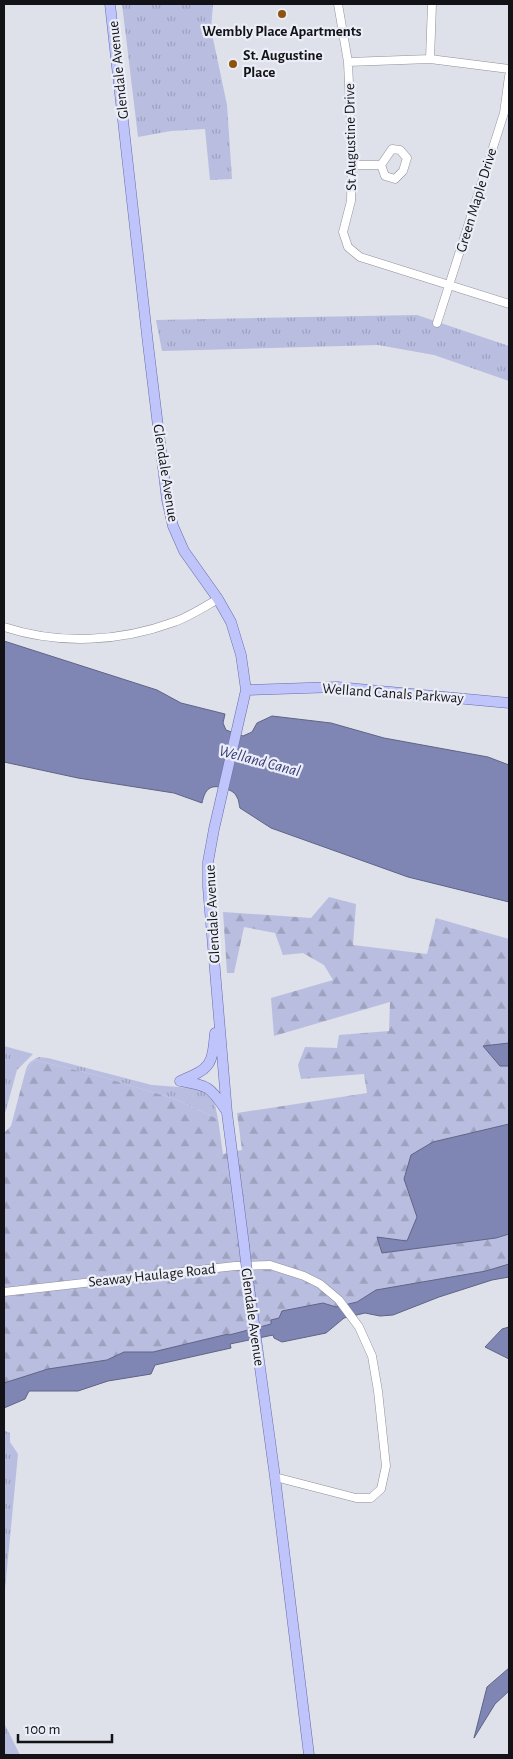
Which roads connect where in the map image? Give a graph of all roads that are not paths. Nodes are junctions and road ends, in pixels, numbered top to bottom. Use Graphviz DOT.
graph roads {
  1 [pos="110,4"];
  2 [pos="338,4"];
  3 [pos="432,4"];
  4 [pos="430,59"];
  5 [pos="348,62"];
  6 [pos="509,69"];
  7 [pos="509,76"];
  8 [pos="352,165"];
  9 [pos="381,165"];
  10 [pos="450,284"];
  11 [pos="509,304"];
  12 [pos="437,324"];
  13 [pos="218,599"];
  14 [pos="4,627"];
  15 [pos="246,690"];
  16 [pos="509,703"];
  17 [pos="218,1010"];
  18 [pos="227,1113"];
  19 [pos="4,1292"];
  20 [pos="274,1477"];
  21 [pos="309,1755"];
  1 -- 13 [label="main road, Glendale Avenue"];
  2 -- 5 [label="street, St Augustine Drive"];
  3 -- 4 [label="street"];
  4 -- 5 [label="street"];
  4 -- 6 [label="street"];
  5 -- 8 [label="street, St Augustine Drive"];
  7 -- 10 [label="street, Green Maple Drive"];
  8 -- 9 [label="street"];
  8 -- 10 [label="street, St Augustine Drive"];
  10 -- 11 [label="street, St Augustine Drive"];
  10 -- 12 [label="street, Green Maple Drive"];
  13 -- 14 [label="street"];
  13 -- 15 [label="main road, Glendale Avenue"];
  15 -- 16 [label="main road, Welland Canals Parkway"];
  15 -- 17 [label="main road, Glendale Avenue"];
  17 -- 18 [label="main road, Glendale Avenue"];
  17 -- 18 [label="main road"];
  18 -- 20 [label="main road, Glendale Avenue, bridge"];
  19 -- 20 [label="street, Seaway Haulage Road"];
  20 -- 21 [label="main road, Glendale Avenue"];
}
